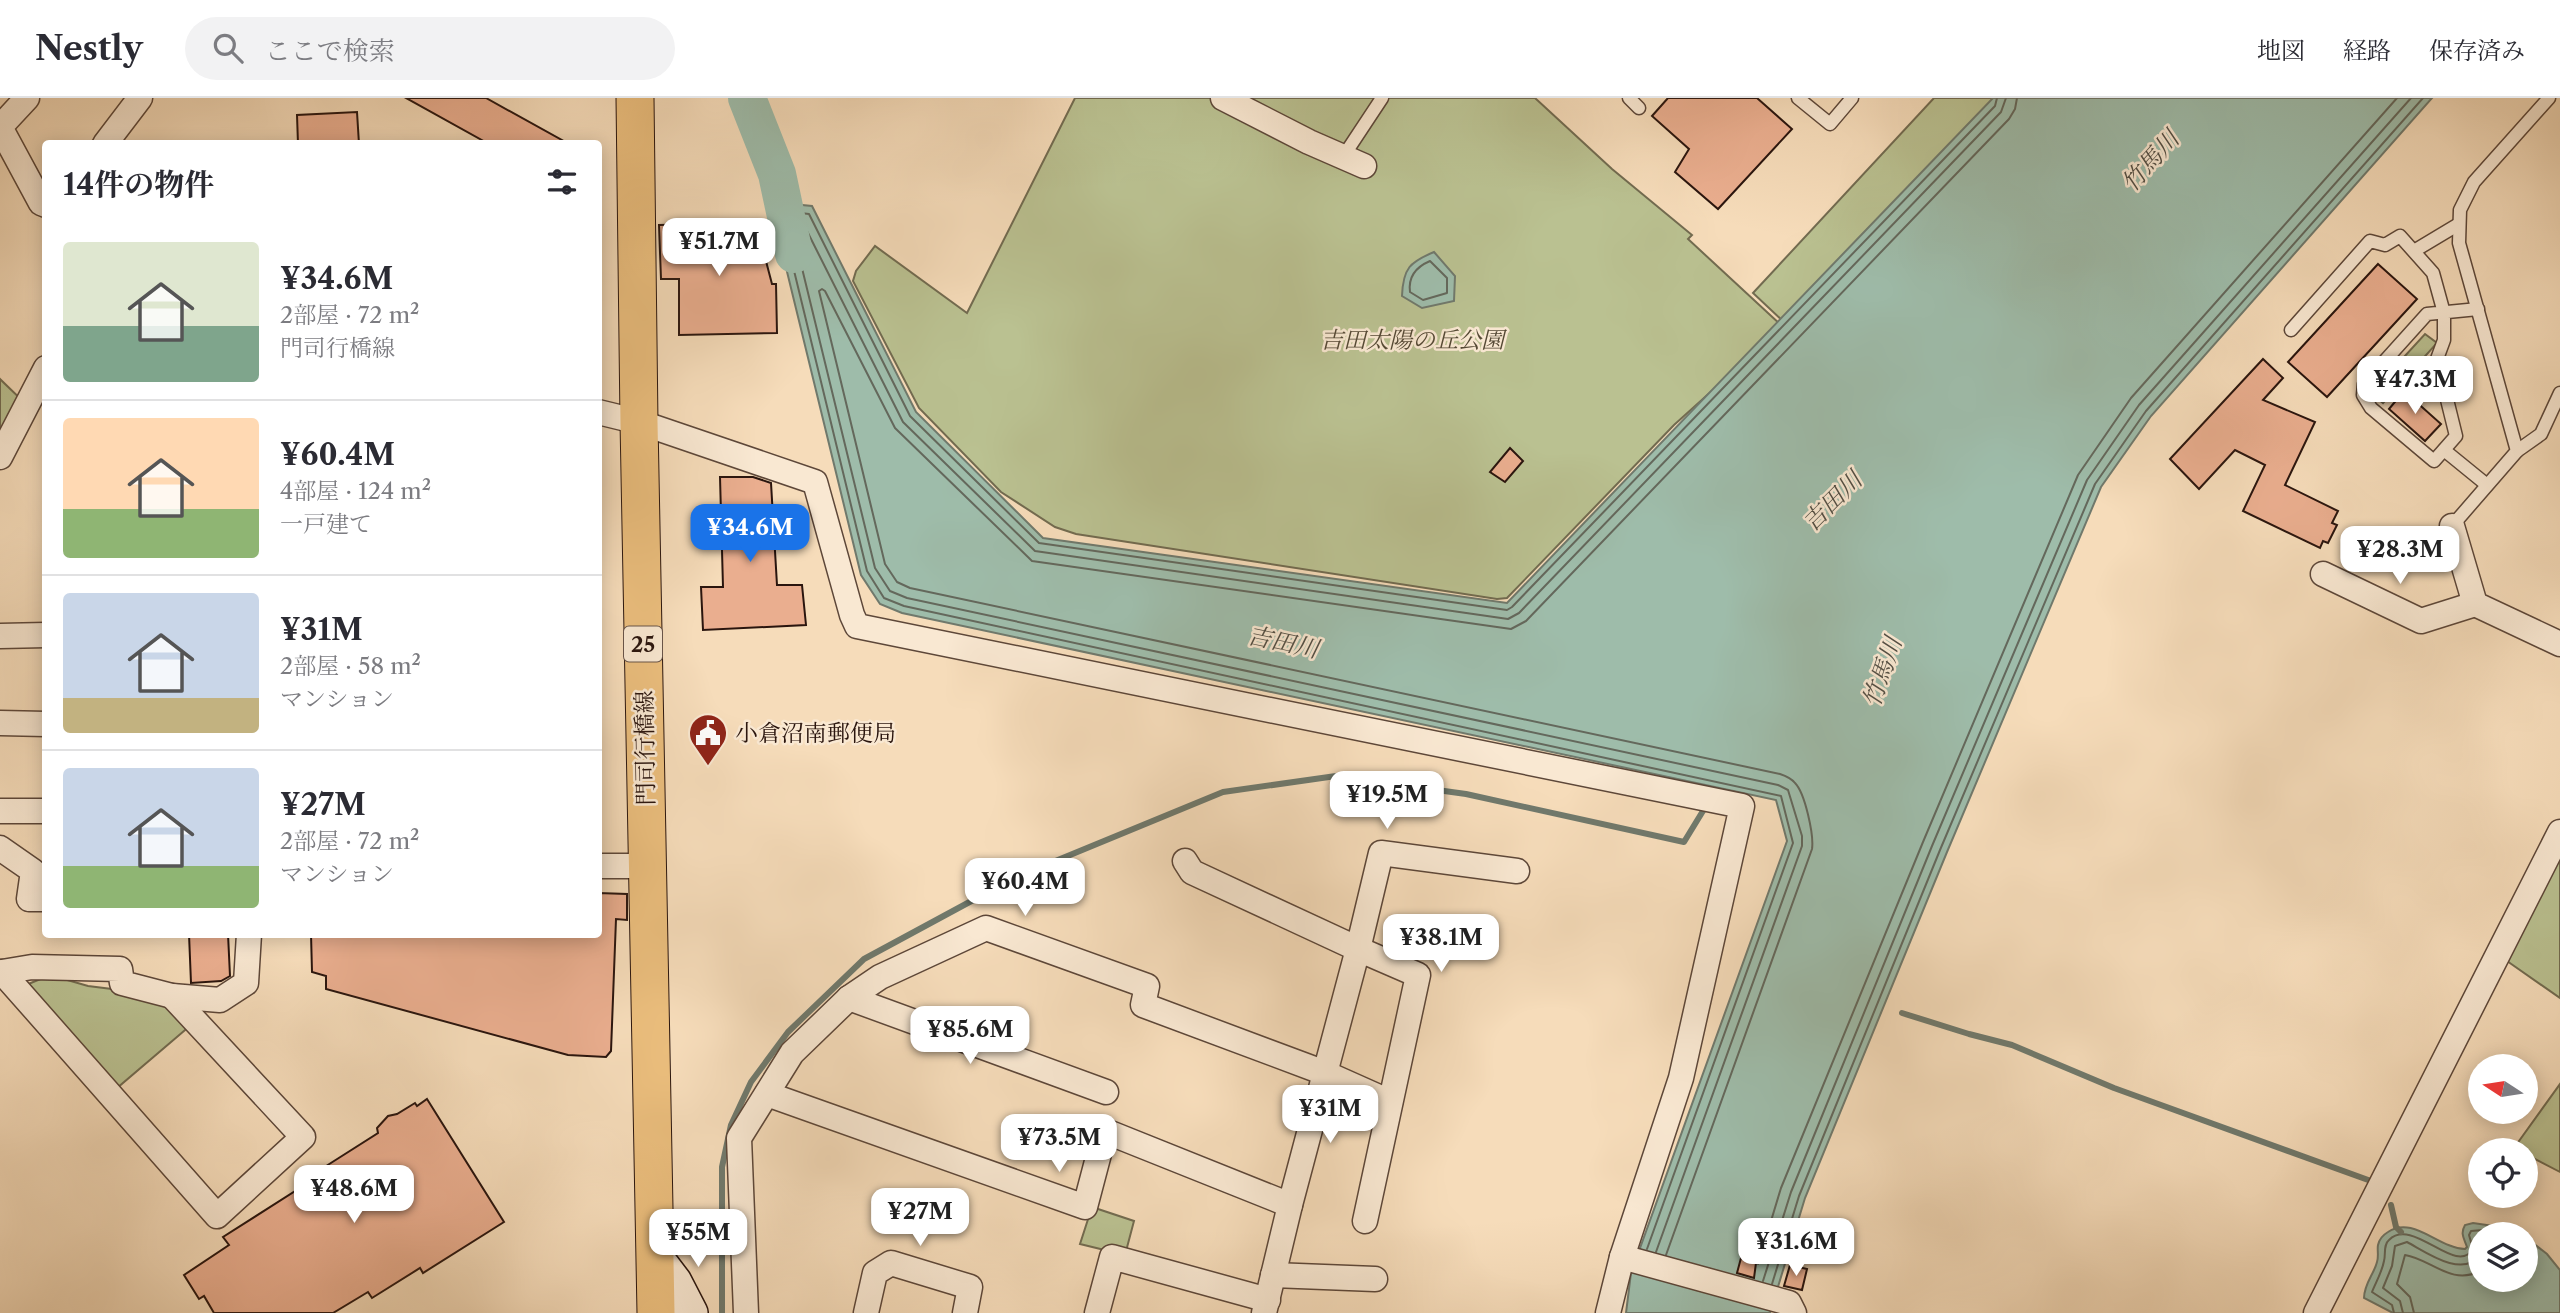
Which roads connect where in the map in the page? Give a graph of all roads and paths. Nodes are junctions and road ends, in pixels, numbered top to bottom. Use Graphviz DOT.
graph roads {
  1 [pos="27,98"];
  2 [pos="140,98"];
  3 [pos="635,98"];
  4 [pos="1223,98"];
  5 [pos="1382,98"];
  6 [pos="1629,98"];
  7 [pos="1798,98"];
  8 [pos="1852,98"];
  9 [pos="2549,98"];
  10 [pos="1639,108"];
  11 [pos="107,140"];
  12 [pos="1353,161"];
  13 [pos="42,203"];
  14 [pos="2459,224"];
  15 [pos="2414,251"];
  16 [pos="2477,309"];
  17 [pos="2444,313"];
  18 [pos="2291,330"];
  19 [pos="42,383"];
  20 [pos="2560,393"];
  21 [pos="602,413"];
  22 [pos="639,422"];
  23 [pos="2444,450"];
  24 [pos="2517,451"];
  25 [pos="0,457"];
  26 [pos="2487,485"];
  27 [pos="2452,526"];
  28 [pos="2323,574"];
  29 [pos="2475,604"];
  30 [pos="42,635"];
  31 [pos="0,636"];
  32 [pos="2560,644"];
  33 [pos="0,723"];
  34 [pos="42,724"];
  35 [pos="0,811"];
  36 [pos="42,811"];
  37 [pos="2560,832"];
  38 [pos="0,848"];
  39 [pos="1185,860"];
  40 [pos="602,866"];
  41 [pos="647,866"];
  42 [pos="1517,871"];
  43 [pos="42,899"];
  44 [pos="249,938"];
  45 [pos="1358,949"];
  46 [pos="172,996"];
  47 [pos="849,998"];
  48 [pos="1325,1073"];
  49 [pos="1106,1092"];
  50 [pos="767,1094"];
  51 [pos="1390,1102"];
  52 [pos="1290,1205"];
  53 [pos="1365,1221"];
  54 [pos="656,1257"];
  55 [pos="1627,1258"];
  56 [pos="1273,1275"];
  57 [pos="1375,1279"];
  58 [pos="1266,1307"];
  59 [pos="1791,1308"];
  60 [pos="656,1313"];
  61 [pos="691,1313"];
  62 [pos="746,1313"];
  63 [pos="866,1313"];
  64 [pos="965,1313"];
  65 [pos="1097,1313"];
  66 [pos="1608,1313"];
  67 [pos="2316,1313"];
  1 -- 13 [label="street"];
  2 -- 11 [label="street"];
  3 -- 22 [label="main road, 門司行橋線 / 25"];
  4 -- 12 [label="street"];
  5 -- 12 [label="lane"];
  6 -- 10 [label="lane"];
  7 -- 8 [label="lane"];
  9 -- 14 [label="lane"];
  14 -- 15 [label="lane"];
  14 -- 16 [label="lane"];
  15 -- 17 [label="lane"];
  15 -- 18 [label="lane"];
  16 -- 17 [label="lane"];
  16 -- 24 [label="lane"];
  17 -- 23 [label="lane"];
  17 -- 23 [label="lane"];
  19 -- 25 [label="street"];
  20 -- 24 [label="lane"];
  21 -- 22 [label="street"];
  22 -- 41 [label="main road, 門司行橋線 / 25"];
  22 -- 55 [label="street"];
  23 -- 26 [label="lane"];
  24 -- 26 [label="lane"];
  26 -- 27 [label="lane"];
  27 -- 29 [label="street"];
  28 -- 29 [label="street"];
  29 -- 32 [label="street"];
  30 -- 31 [label="street"];
  33 -- 34 [label="street"];
  35 -- 36 [label="street"];
  37 -- 67 [label="street"];
  38 -- 43 [label="street"];
  39 -- 45 [label="street"];
  40 -- 41 [label="street"];
  41 -- 54 [label="main road, 門司行橋線 / 25"];
  42 -- 45 [label="street"];
  44 -- 46 [label="street"];
  45 -- 48 [label="street"];
  45 -- 51 [label="street"];
  46 -- 46 [label="street"];
  47 -- 48 [label="street"];
  47 -- 49 [label="street"];
  47 -- 50 [label="street"];
  48 -- 51 [label="street"];
  48 -- 52 [label="street"];
  50 -- 52 [label="street"];
  50 -- 62 [label="street"];
  51 -- 53 [label="street"];
  52 -- 56 [label="street"];
  54 -- 60 [label="main road, 門司行橋線 / 25"];
  54 -- 61 [label="street"];
  55 -- 59 [label="street"];
  55 -- 66 [label="street"];
  56 -- 57 [label="street"];
  56 -- 58 [label="street"];
  58 -- 65 [label="street"];
  63 -- 64 [label="street"];
}
